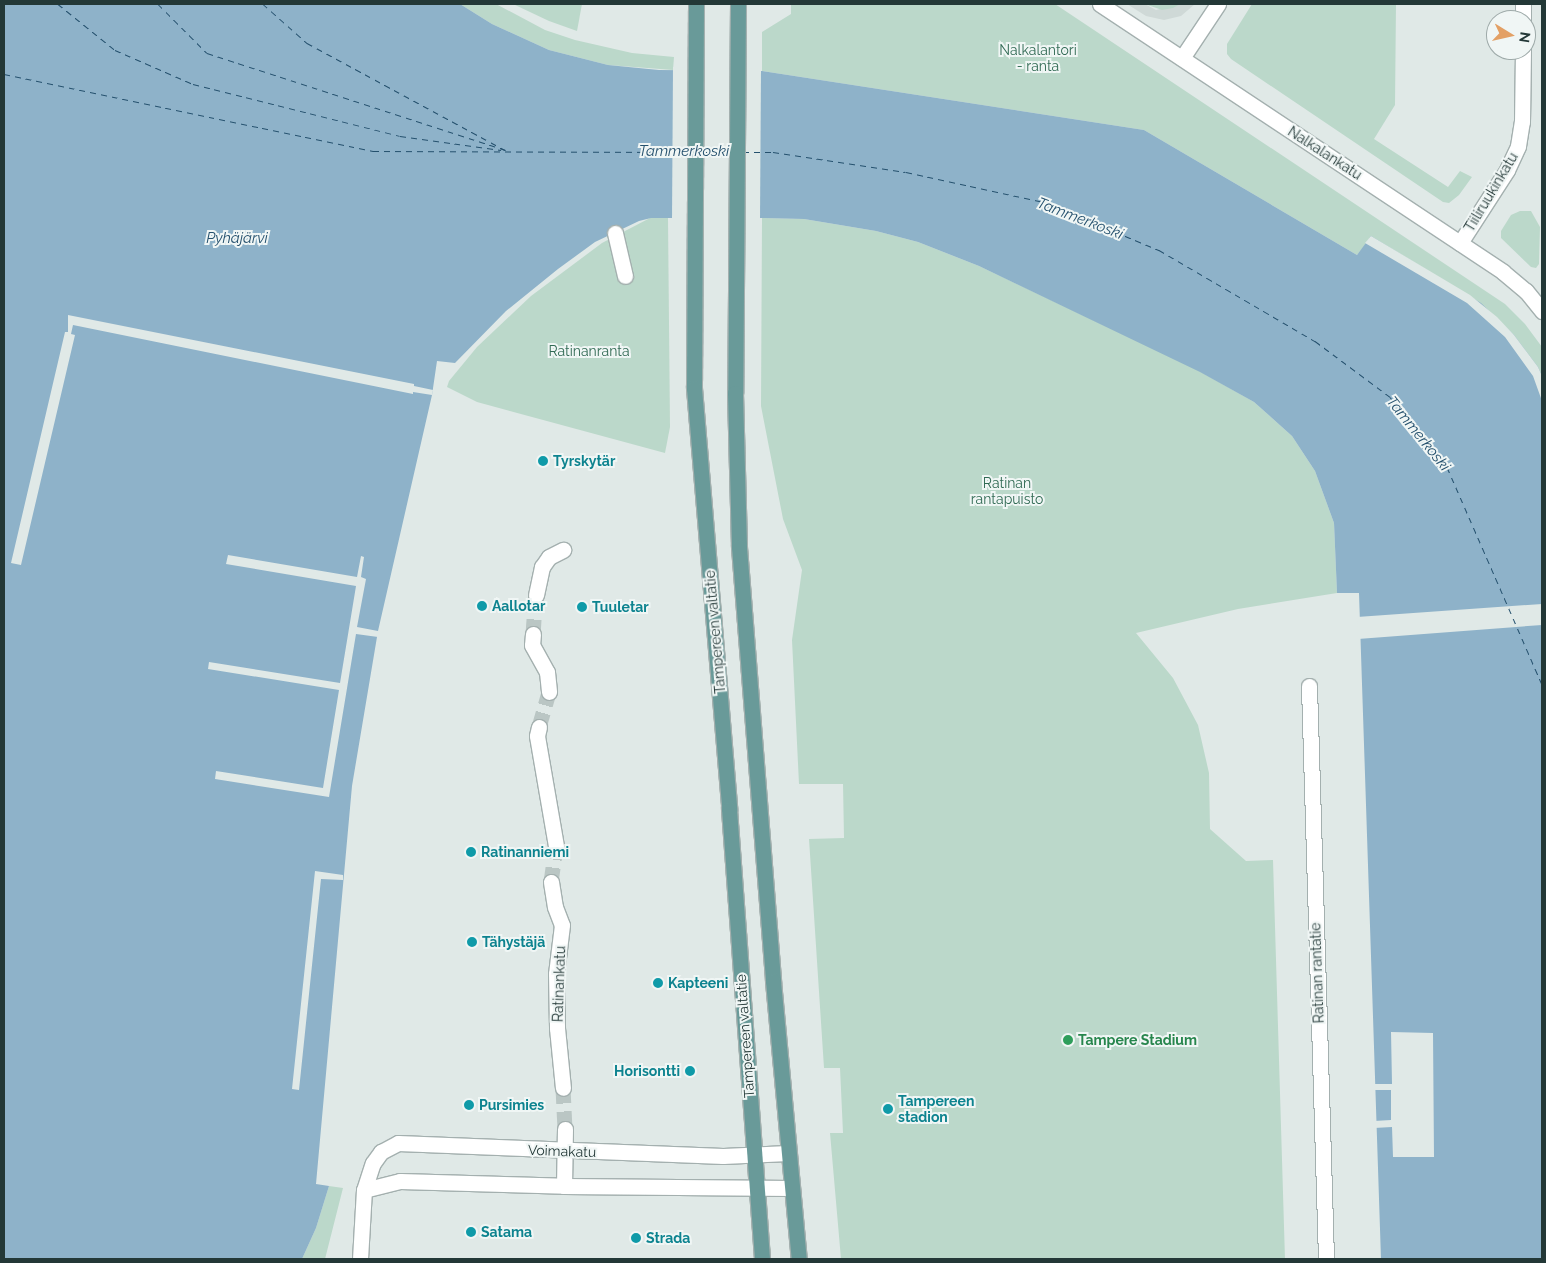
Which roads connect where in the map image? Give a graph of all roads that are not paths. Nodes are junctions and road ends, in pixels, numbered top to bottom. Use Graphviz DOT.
graph roads {
  1 [pos="696,4"];
  2 [pos="738,4"];
  3 [pos="1100,4"];
  4 [pos="1218,4"];
  5 [pos="1182,58"];
  6 [pos="1522,60"];
  7 [pos="615,233"];
  8 [pos="1460,242"];
  9 [pos="625,276"];
  10 [pos="1542,309"];
  11 [pos="562,550"];
  12 [pos="536,595"];
  13 [pos="533,634"];
  14 [pos="1309,686"];
  15 [pos="549,692"];
  16 [pos="538,727"];
  17 [pos="556,846"];
  18 [pos="551,882"];
  19 [pos="563,1088"];
  20 [pos="565,1129"];
  21 [pos="564,1151"];
  22 [pos="788,1153"];
  23 [pos="753,1155"];
  24 [pos="564,1186"];
  25 [pos="756,1188"];
  26 [pos="791,1188"];
  27 [pos="364,1190"];
  28 [pos="360,1259"];
  29 [pos="762,1259"];
  30 [pos="800,1259"];
  31 [pos="1326,1259"];
  1 -- 23 [label="main road, Tampereen valtatie"];
  2 -- 22 [label="main road"];
  3 -- 5 [label="street, Nalkalankatu"];
  4 -- 5 [label="street"];
  5 -- 8 [label="street, Nalkalankatu"];
  6 -- 8 [label="street, Tiiliruukinkatu"];
  7 -- 9 [label="street"];
  8 -- 10 [label="street, Nalkalankatu"];
  11 -- 12 [label="street"];
  13 -- 15 [label="street"];
  14 -- 31 [label="street, Ratinan rantatie"];
  16 -- 17 [label="street"];
  18 -- 19 [label="street, Ratinankatu"];
  20 -- 21 [label="street"];
  21 -- 23 [label="street, Voimakatu"];
  21 -- 24 [label="street"];
  21 -- 27 [label="street, Voimakatu"];
  22 -- 23 [label="street, Voimakatu"];
  22 -- 26 [label="main road"];
  23 -- 25 [label="main road, Tampereen valtatie"];
  24 -- 25 [label="street"];
  24 -- 27 [label="street"];
  25 -- 26 [label="street"];
  25 -- 29 [label="main road, Tampereen valtatie"];
  26 -- 30 [label="main road"];
  27 -- 28 [label="street, Voimakatu"];
}
